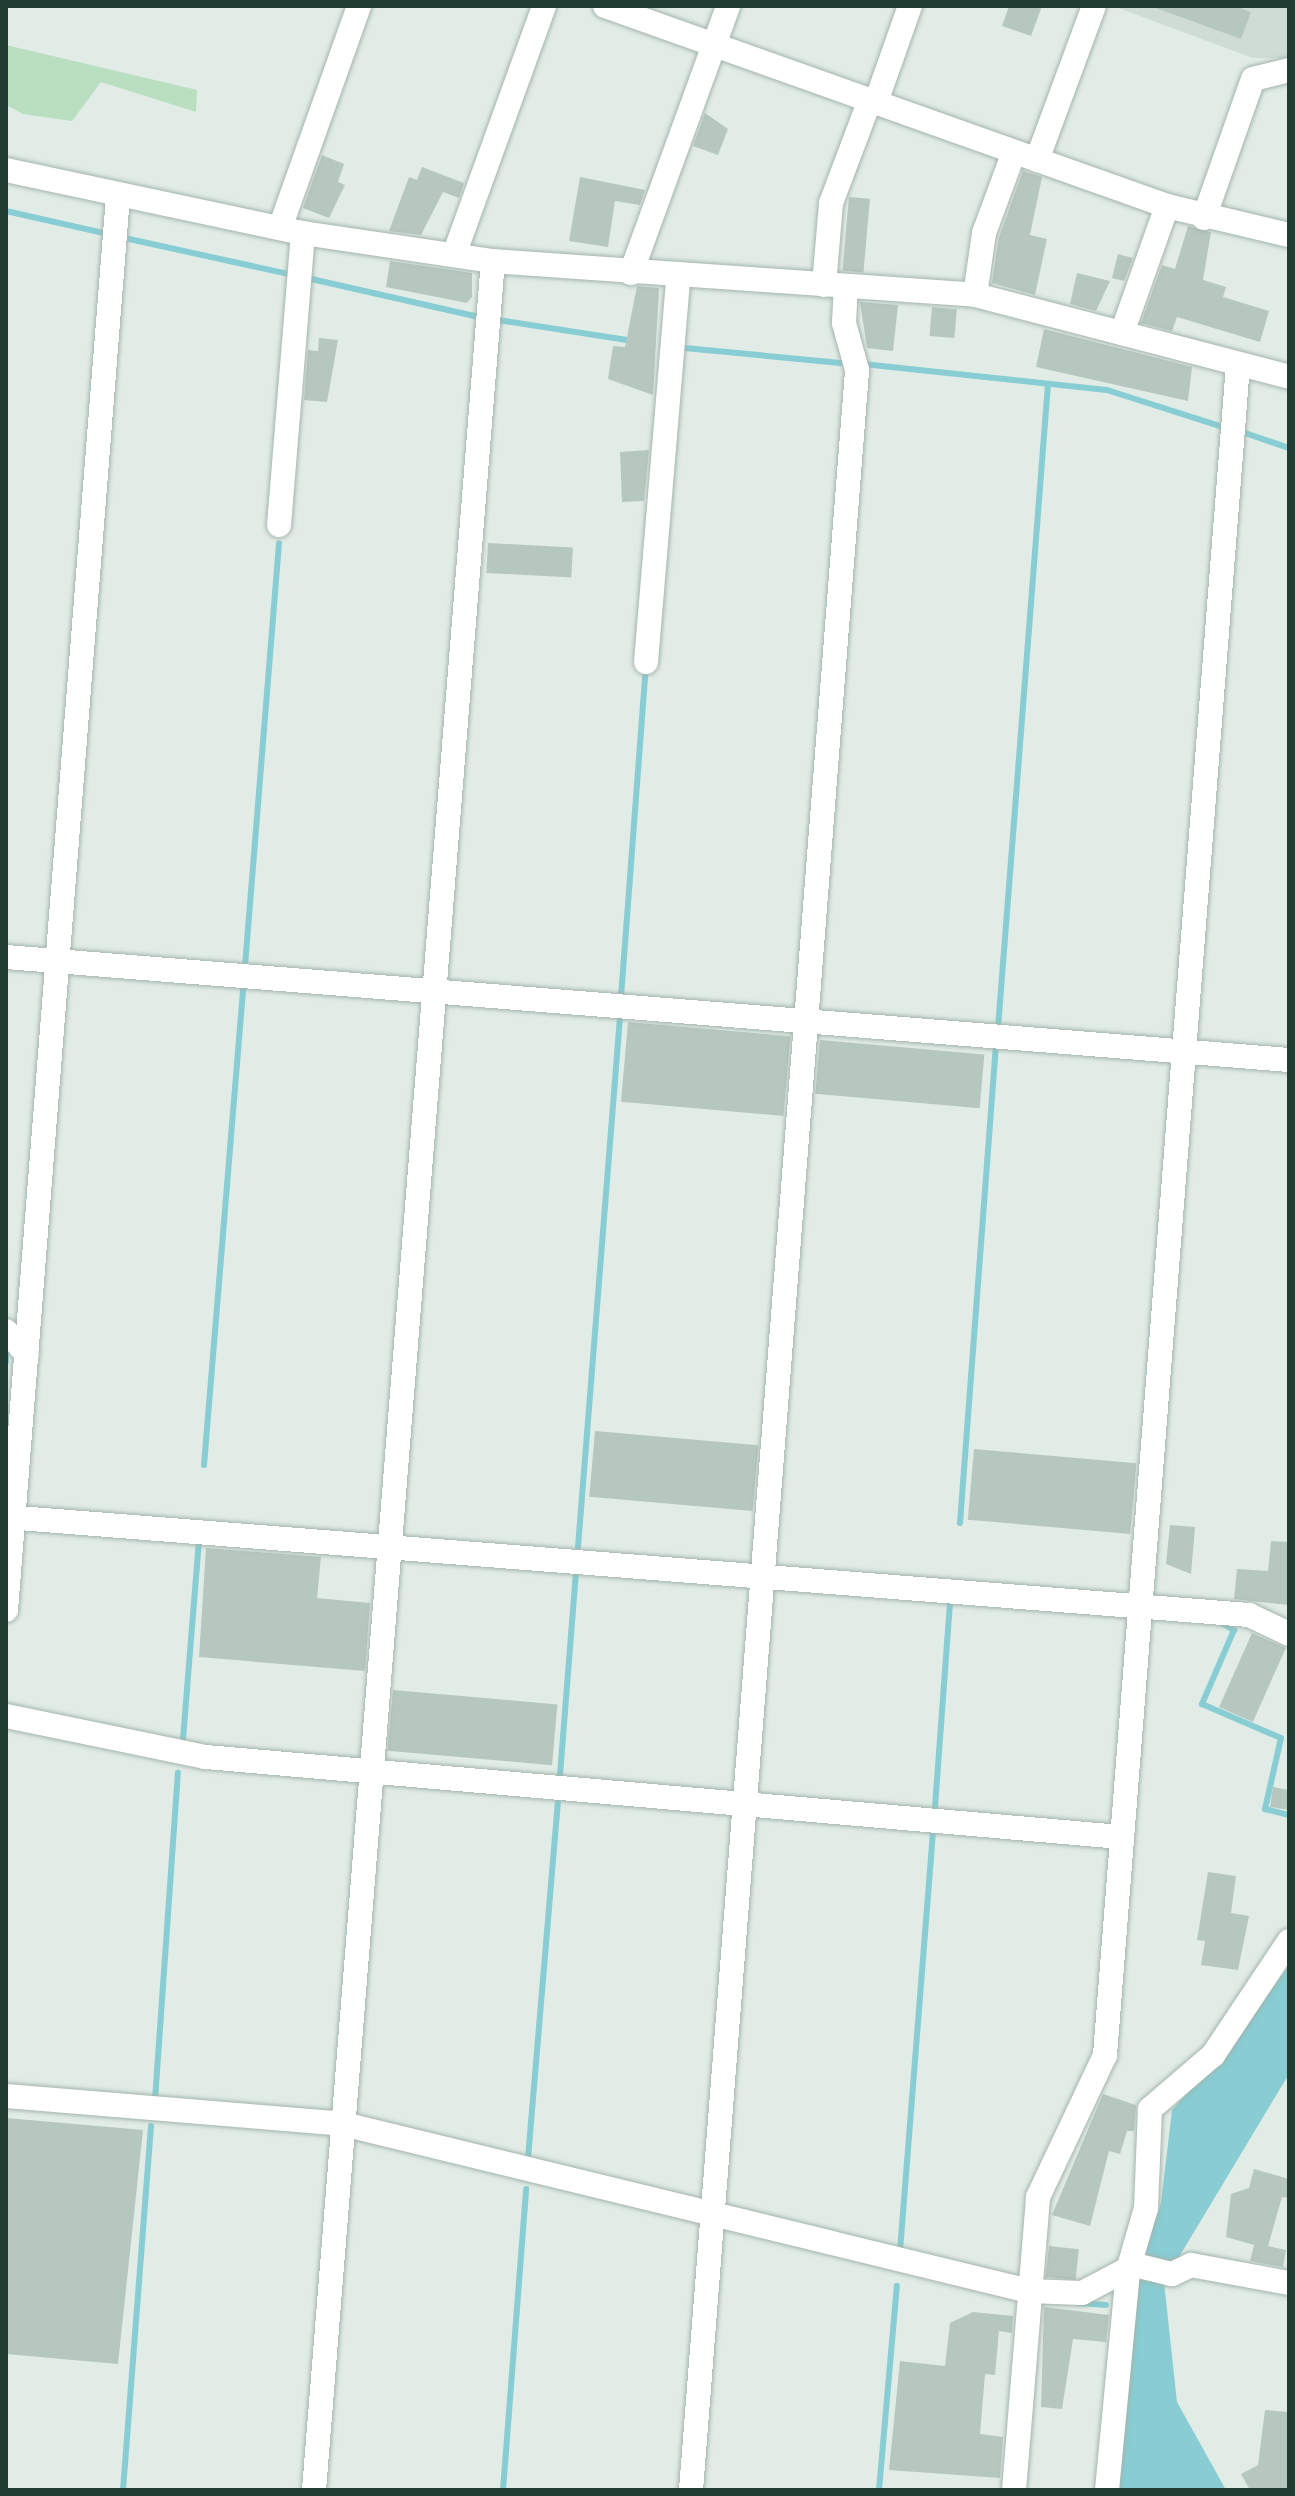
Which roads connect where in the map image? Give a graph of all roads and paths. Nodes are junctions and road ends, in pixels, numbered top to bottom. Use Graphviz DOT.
graph roads {
  1 [pos="359,6"];
  2 [pos="544,6"];
  3 [pos="605,6"];
  4 [pos="728,6"];
  5 [pos="910,6"];
  6 [pos="1094,6"];
  7 [pos="714,45"];
  8 [pos="1289,70"];
  9 [pos="873,101"];
  10 [pos="1026,156"];
  11 [pos="6,170"];
  12 [pos="118,196"];
  13 [pos="1167,206"];
  14 [pos="1204,218"];
  15 [pos="292,230"];
  16 [pos="1289,235"];
  17 [pos="454,255"];
  18 [pos="493,261"];
  19 [pos="631,273"];
  20 [pos="678,278"];
  21 [pos="835,285"];
  22 [pos="975,295"];
  23 [pos="1122,333"];
  24 [pos="1238,364"];
  25 [pos="1289,377"];
  26 [pos="279,525"];
  27 [pos="646,662"];
  28 [pos="6,957"];
  29 [pos="58,961"];
  30 [pos="432,992"];
  31 [pos="807,1020"];
  32 [pos="1184,1052"];
  33 [pos="1289,1060"];
  34 [pos="6,1331"];
  35 [pos="27,1354"];
  36 [pos="10,1517"];
  37 [pos="389,1547"];
  38 [pos="764,1577"];
  39 [pos="1140,1607"];
  40 [pos="6,1610"];
  41 [pos="1289,1634"];
  42 [pos="6,1716"];
  43 [pos="370,1772"];
  44 [pos="745,1803"];
  45 [pos="1121,1837"];
  46 [pos="1289,1941"];
  47 [pos="6,2096"];
  48 [pos="343,2124"];
  49 [pos="712,2213"];
  50 [pos="1132,2268"];
  51 [pos="1289,2283"];
  52 [pos="1029,2291"];
  53 [pos="314,2490"];
  54 [pos="691,2490"];
  55 [pos="1014,2490"];
  56 [pos="1107,2490"];
  1 -- 15 [label="street"];
  2 -- 17 [label="street"];
  3 -- 7 [label="street"];
  4 -- 7 [label="street"];
  5 -- 9 [label="street"];
  6 -- 10 [label="street"];
  7 -- 9 [label="street"];
  7 -- 19 [label="street"];
  8 -- 14 [label="street"];
  9 -- 10 [label="street"];
  9 -- 21 [label="street"];
  10 -- 13 [label="street"];
  10 -- 22 [label="street"];
  11 -- 12 [label="street"];
  12 -- 15 [label="street"];
  12 -- 29 [label="street"];
  13 -- 14 [label="street"];
  13 -- 23 [label="street"];
  14 -- 16 [label="street"];
  15 -- 17 [label="street"];
  15 -- 26 [label="street"];
  17 -- 18 [label="street"];
  18 -- 19 [label="street"];
  18 -- 30 [label="street"];
  19 -- 20 [label="street"];
  20 -- 21 [label="street"];
  20 -- 27 [label="street"];
  21 -- 22 [label="street"];
  21 -- 31 [label="street"];
  22 -- 23 [label="street"];
  23 -- 24 [label="street"];
  24 -- 25 [label="street"];
  24 -- 32 [label="street"];
  28 -- 29 [label="street"];
  29 -- 30 [label="street"];
  29 -- 35 [label="street"];
  30 -- 31 [label="street"];
  30 -- 37 [label="street"];
  31 -- 32 [label="street"];
  31 -- 38 [label="street"];
  32 -- 33 [label="street"];
  32 -- 39 [label="street"];
  34 -- 35 [label="street"];
  35 -- 36 [label="street"];
  36 -- 37 [label="street"];
  36 -- 40 [label="street"];
  37 -- 38 [label="street"];
  37 -- 43 [label="street"];
  38 -- 39 [label="street"];
  38 -- 44 [label="street"];
  39 -- 41 [label="street"];
  39 -- 45 [label="street"];
  42 -- 43 [label="street"];
  43 -- 44 [label="street"];
  43 -- 48 [label="street"];
  44 -- 45 [label="street"];
  44 -- 49 [label="street"];
  45 -- 52 [label="street"];
  46 -- 50 [label="street"];
  47 -- 48 [label="street"];
  48 -- 49 [label="street"];
  48 -- 53 [label="street"];
  49 -- 52 [label="street"];
  49 -- 54 [label="street"];
  50 -- 51 [label="street"];
  50 -- 52 [label="street"];
  50 -- 56 [label="street"];
  52 -- 55 [label="street"];
}
